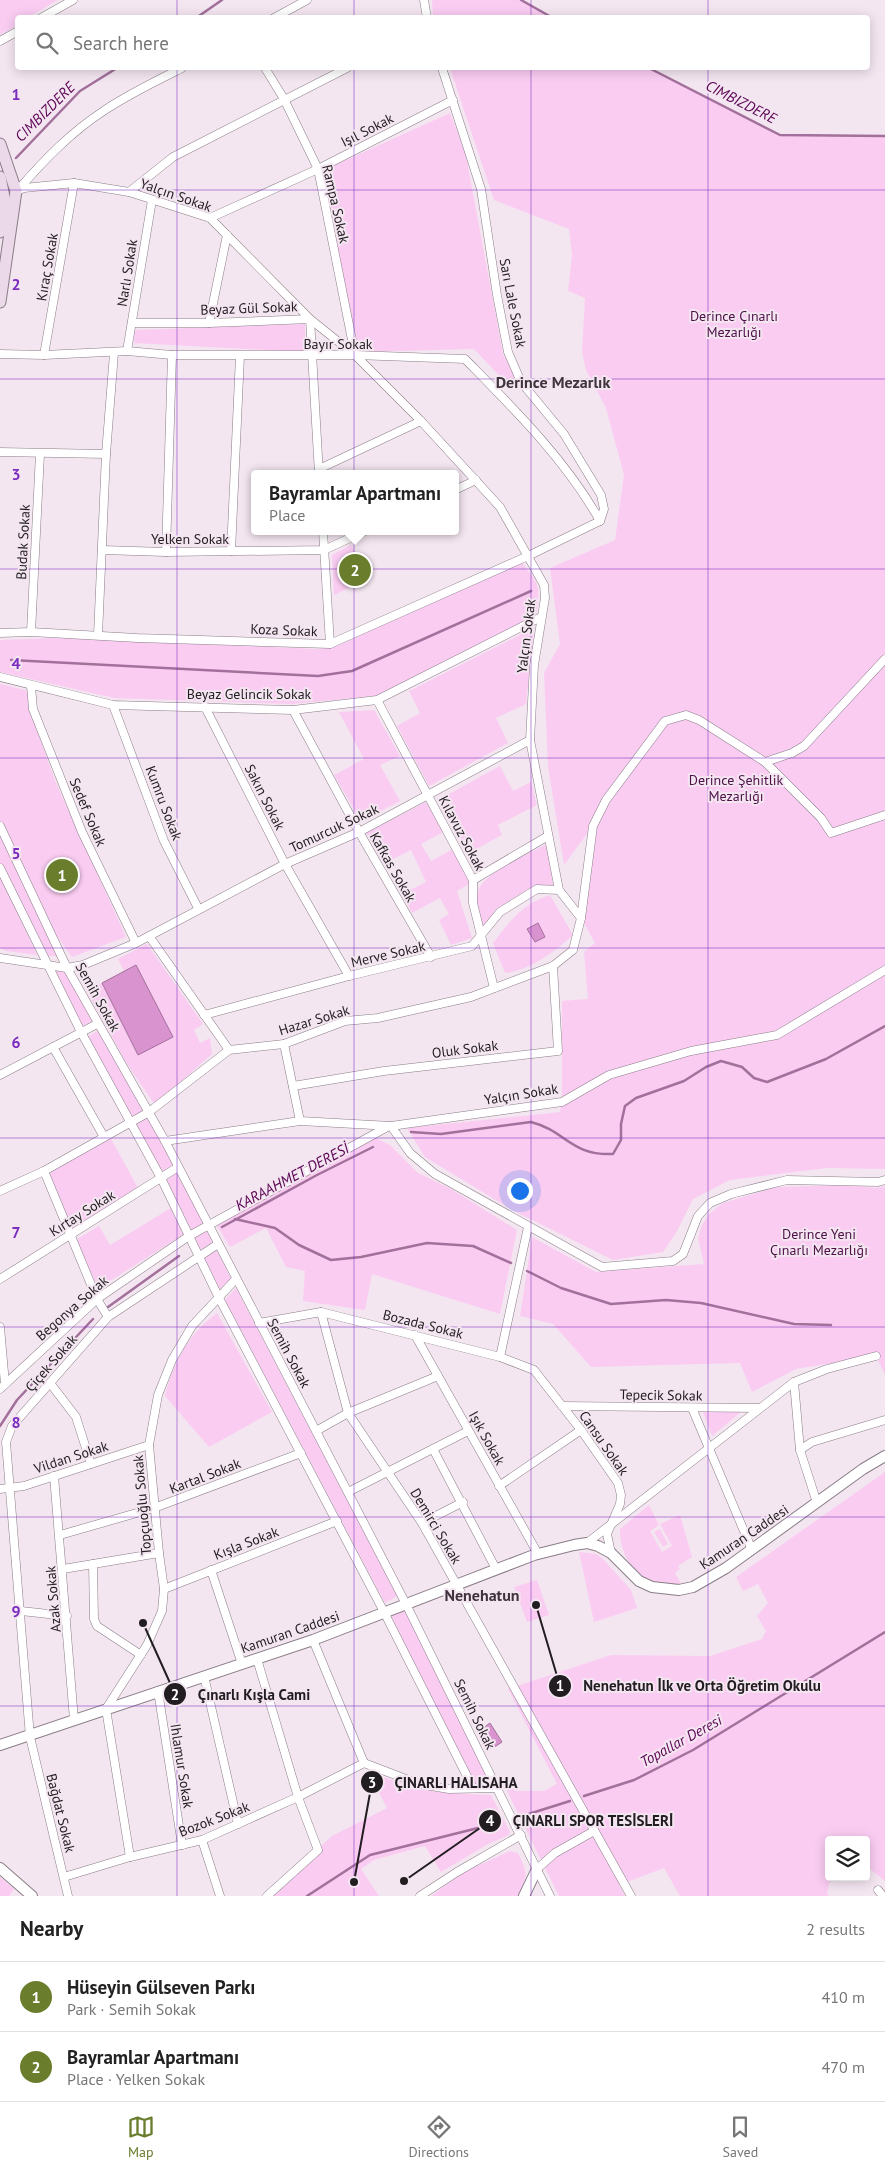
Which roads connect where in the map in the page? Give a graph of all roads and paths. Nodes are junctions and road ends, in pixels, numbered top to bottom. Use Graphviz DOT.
graph roads {
  1 [pos="73,0"];
  2 [pos="307,0"];
  3 [pos="424,0"];
  4 [pos="46,15"];
  5 [pos="280,15"];
  6 [pos="426,15"];
  7 [pos="15,33"];
  8 [pos="0,41"];
  9 [pos="178,70"];
  10 [pos="266,70"];
  11 [pos="343,70"];
  12 [pos="443,70"];
  13 [pos="284,100"];
  14 [pos="453,100"];
  15 [pos="0,144"];
  16 [pos="318,168"];
  17 [pos="0,177"];
  18 [pos="74,183"];
  19 [pos="16,191"];
  20 [pos="128,192"];
  21 [pos="152,200"];
  22 [pos="210,218"];
  23 [pos="0,232"];
  24 [pos="227,235"];
  25 [pos="0,302"];
  26 [pos="310,319"];
  27 [pos="132,322"];
  28 [pos="209,323"];
  29 [pos="127,351"];
  30 [pos="114,352"];
  31 [pos="0,354"];
  32 [pos="44,355"];
  33 [pos="172,355"];
  34 [pos="355,355"];
  35 [pos="240,356"];
  36 [pos="311,357"];
  37 [pos="421,421"];
  38 [pos="0,452"];
  39 [pos="40,454"];
  40 [pos="106,454"];
  41 [pos="319,470"];
  42 [pos="323,470"];
  43 [pos="476,480"];
  44 [pos="459,488"];
  45 [pos="600,521"];
  46 [pos="323,535"];
  47 [pos="356,535"];
  48 [pos="102,550"];
  49 [pos="324,550"];
  50 [pos="232,551"];
  51 [pos="166,552"];
  52 [pos="528,556"];
  53 [pos="541,617"];
  54 [pos="31,632"];
  55 [pos="0,633"];
  56 [pos="98,635"];
  57 [pos="330,644"];
  58 [pos="885,659"];
  59 [pos="0,677"];
  60 [pos="31,686"];
  61 [pos="377,700"];
  62 [pos="113,705"];
  63 [pos="205,707"];
  64 [pos="293,710"];
  65 [pos="530,740"];
  66 [pos="764,762"];
  67 [pos="428,795"];
  68 [pos="885,815"];
  69 [pos="0,826"];
  70 [pos="359,832"];
  71 [pos="548,836"];
  72 [pos="285,864"];
  73 [pos="0,868"];
  74 [pos="473,880"];
  75 [pos="559,890"];
  76 [pos="198,908"];
  77 [pos="581,918"];
  78 [pos="483,935"];
  79 [pos="149,936"];
  80 [pos="136,942"];
  81 [pos="431,957"];
  82 [pos="0,958"];
  83 [pos="49,965"];
  84 [pos="553,966"];
  85 [pos="67,968"];
  86 [pos="885,970"];
  87 [pos="349,976"];
  88 [pos="494,988"];
  89 [pos="204,1014"];
  90 [pos="97,1024"];
  91 [pos="81,1032"];
  92 [pos="284,1044"];
  93 [pos="53,1047"];
  94 [pos="229,1050"];
  95 [pos="0,1076"];
  96 [pos="293,1086"];
  97 [pos="149,1112"];
  98 [pos="300,1121"];
  99 [pos="131,1122"];
  100 [pos="391,1126"];
  101 [pos="104,1137"];
  102 [pos="165,1141"];
  103 [pos="178,1168"];
  104 [pos="44,1171"];
  105 [pos="162,1178"];
  106 [pos="885,1180"];
  107 [pos="0,1191"];
  108 [pos="207,1225"];
  109 [pos="528,1227"];
  110 [pos="197,1231"];
  111 [pos="213,1235"];
  112 [pos="69,1236"];
  113 [pos="189,1236"];
  114 [pos="218,1244"];
  115 [pos="194,1245"];
  116 [pos="208,1250"];
  117 [pos="198,1255"];
  118 [pos="0,1279"];
  119 [pos="236,1279"];
  120 [pos="219,1298"];
  121 [pos="97,1299"];
  122 [pos="321,1312"];
  123 [pos="108,1317"];
  124 [pos="259,1323"];
  125 [pos="0,1327"];
  126 [pos="415,1334"];
  127 [pos="876,1356"];
  128 [pos="500,1357"];
  129 [pos="438,1376"];
  130 [pos="794,1382"];
  131 [pos="50,1383"];
  132 [pos="2,1387"];
  133 [pos="562,1406"];
  134 [pos="692,1408"];
  135 [pos="759,1408"];
  136 [pos="348,1412"];
  137 [pos="885,1420"];
  138 [pos="581,1430"];
  139 [pos="316,1431"];
  140 [pos="468,1431"];
  141 [pos="149,1445"];
  142 [pos="708,1448"];
  143 [pos="433,1449"];
  144 [pos="800,1450"];
  145 [pos="301,1453"];
  146 [pos="885,1456"];
  147 [pos="92,1464"];
  148 [pos="388,1472"];
  149 [pos="54,1476"];
  150 [pos="500,1486"];
  151 [pos="11,1488"];
  152 [pos="0,1489"];
  153 [pos="348,1492"];
  154 [pos="463,1502"];
  155 [pos="817,1503"];
  156 [pos="154,1508"];
  157 [pos="337,1521"];
  158 [pos="422,1523"];
  159 [pos="612,1523"];
  160 [pos="60,1535"];
  161 [pos="587,1543"];
  162 [pos="752,1550"];
  163 [pos="159,1553"];
  164 [pos="610,1553"];
  165 [pos="538,1554"];
  166 [pos="93,1564"];
  167 [pos="496,1569"];
  168 [pos="63,1570"];
  169 [pos="211,1570"];
  170 [pos="455,1584"];
  171 [pos="164,1589"];
  172 [pos="406,1604"];
  173 [pos="21,1611"];
  174 [pos="384,1612"];
  175 [pos="67,1616"];
  176 [pos="313,1640"];
  177 [pos="141,1654"];
  178 [pos="257,1659"];
  179 [pos="242,1664"];
  180 [pos="204,1676"];
  181 [pos="158,1691"];
  182 [pos="106,1709"];
  183 [pos="74,1720"];
  184 [pos="30,1736"];
  185 [pos="0,1745"];
  186 [pos="364,1763"];
  187 [pos="472,1788"];
  188 [pos="497,1788"];
  189 [pos="298,1797"];
  190 [pos="238,1824"];
  191 [pos="594,1831"];
  192 [pos="520,1835"];
  193 [pos="202,1840"];
  194 [pos="182,1845"];
  195 [pos="130,1856"];
  196 [pos="0,1868"];
  197 [pos="537,1869"];
  198 [pos="64,1876"];
  199 [pos="32,1896"];
  200 [pos="68,1896"];
  201 [pos="220,1896"];
  202 [pos="267,1896"];
  203 [pos="420,1896"];
  204 [pos="524,1896"];
  205 [pos="550,1896"];
  206 [pos="631,1896"];
  1 -- 4 [label="street"];
  2 -- 5 [label="street"];
  3 -- 6 [label="street"];
  7 -- 8 [label="street"];
  9 -- 19 [label="street"];
  10 -- 13 [label="street, Rampa Sokak"];
  11 -- 13 [label="street"];
  12 -- 14 [label="street, Sarı Lale Sokak"];
  13 -- 16 [label="street, Rampa Sokak"];
  13 -- 20 [label="street"];
  14 -- 16 [label="street, Işıl Sokak"];
  14 -- 45 [label="street, Sarı Lale Sokak"];
  15 -- 19 [label="main road"];
  16 -- 22 [label="street, Işıl Sokak"];
  16 -- 34 [label="street, Rampa Sokak"];
  17 -- 23 [label="main road"];
  18 -- 19 [label="street, Yalçın Sokak"];
  18 -- 20 [label="street, Yalçın Sokak"];
  18 -- 32 [label="street, Kıraç Sokak"];
  19 -- 25 [label="main road"];
  20 -- 21 [label="street, Yalçın Sokak"];
  21 -- 22 [label="street, Yalçın Sokak"];
  21 -- 27 [label="street, Narlı Sokak"];
  22 -- 24 [label="street, Yalçın Sokak"];
  24 -- 26 [label="street, Yalçın Sokak"];
  24 -- 28 [label="street"];
  26 -- 28 [label="street, Beyaz Gül Sokak"];
  26 -- 34 [label="street, Beyaz Gül Sokak"];
  26 -- 36 [label="street"];
  27 -- 28 [label="street, Beyaz Gül Sokak"];
  27 -- 29 [label="street, Narlı Sokak"];
  29 -- 30 [label="street, Bayır Sokak"];
  29 -- 33 [label="street, Bayır Sokak"];
  30 -- 32 [label="street, Bayır Sokak"];
  30 -- 40 [label="street"];
  31 -- 32 [label="street, Bayır Sokak"];
  33 -- 35 [label="street, Bayır Sokak"];
  33 -- 51 [label="street"];
  34 -- 36 [label="street, Bayır Sokak"];
  34 -- 37 [label="street, Yalçın Sokak"];
  34 -- 45 [label="street, Bayır Sokak"];
  35 -- 36 [label="street, Bayır Sokak"];
  35 -- 50 [label="street"];
  36 -- 41 [label="street"];
  37 -- 42 [label="street"];
  37 -- 43 [label="street, Yalçın Sokak"];
  38 -- 39 [label="street"];
  39 -- 40 [label="street"];
  39 -- 54 [label="street, Budak Sokak"];
  40 -- 48 [label="street"];
  43 -- 44 [label="street"];
  43 -- 52 [label="street, Yalçın Sokak"];
  45 -- 52 [label="street, Koza Sokak"];
  46 -- 49 [label="street"];
  47 -- 49 [label="street, Yelken Sokak"];
  48 -- 51 [label="street, Yelken Sokak"];
  48 -- 56 [label="street"];
  49 -- 50 [label="street, Yelken Sokak"];
  49 -- 57 [label="street"];
  50 -- 51 [label="street, Yelken Sokak"];
  52 -- 53 [label="street, Yalçın Sokak"];
  52 -- 57 [label="street, Koza Sokak"];
  53 -- 61 [label="street, Beyaz Gelincik Sokak"];
  53 -- 65 [label="street, Yalçın Sokak"];
  54 -- 55 [label="street, Koza Sokak"];
  54 -- 56 [label="street, Koza Sokak"];
  56 -- 57 [label="street, Koza Sokak"];
  58 -- 66 [label="street"];
  59 -- 60 [label="street, Beyaz Gelincik Sokak"];
  60 -- 62 [label="street, Beyaz Gelincik Sokak"];
  60 -- 80 [label="street, Sedef Sokak"];
  61 -- 64 [label="street, Beyaz Gelincik Sokak"];
  61 -- 67 [label="street, Kılavuz Sokak"];
  62 -- 63 [label="street, Beyaz Gelincik Sokak"];
  62 -- 76 [label="street, Kumru Sokak"];
  63 -- 64 [label="street, Beyaz Gelincik Sokak"];
  63 -- 72 [label="street, Sakın Sokak"];
  64 -- 70 [label="street, Kafkas Sokak"];
  65 -- 67 [label="street, Tomurcuk Sokak"];
  65 -- 71 [label="street, Yalçın Sokak"];
  66 -- 68 [label="street"];
  66 -- 77 [label="street"];
  67 -- 70 [label="street, Tomurcuk Sokak"];
  67 -- 74 [label="street, Kılavuz Sokak"];
  69 -- 85 [label="street, Semih Sokak"];
  70 -- 72 [label="street, Tomurcuk Sokak"];
  70 -- 81 [label="street, Kafkas Sokak"];
  71 -- 74 [label="street"];
  71 -- 75 [label="street, Yalçın Sokak"];
  72 -- 76 [label="street, Tomurcuk Sokak"];
  72 -- 87 [label="street, Sakın Sokak"];
  73 -- 83 [label="street, Semih Sokak"];
  74 -- 78 [label="street, Kılavuz Sokak"];
  75 -- 77 [label="street, Yalçın Sokak"];
  75 -- 78 [label="street, Merve Sokak"];
  76 -- 79 [label="street, Tomurcuk Sokak"];
  77 -- 84 [label="street, Hazar Sokak"];
  78 -- 81 [label="street, Merve Sokak"];
  78 -- 88 [label="street, Kılavuz Sokak"];
  79 -- 80 [label="street, Tomurcuk Sokak"];
  79 -- 89 [label="street"];
  80 -- 85 [label="street, Tomurcuk Sokak"];
  81 -- 87 [label="street, Merve Sokak"];
  82 -- 83 [label="street"];
  83 -- 85 [label="street"];
  83 -- 91 [label="street, Semih Sokak"];
  84 -- 88 [label="street, Hazar Sokak"];
  84 -- 96 [label="street, Oluk Sokak"];
  85 -- 90 [label="street, Semih Sokak"];
  86 -- 100 [label="street, Yalçın Sokak"];
  87 -- 89 [label="street, Merve Sokak"];
  88 -- 92 [label="street, Hazar Sokak"];
  89 -- 94 [label="street"];
  90 -- 91 [label="street"];
  90 -- 97 [label="street, Semih Sokak"];
  91 -- 93 [label="street"];
  91 -- 99 [label="street, Semih Sokak"];
  92 -- 94 [label="street, Hazar Sokak"];
  92 -- 96 [label="street"];
  93 -- 95 [label="street"];
  93 -- 101 [label="street"];
  94 -- 97 [label="street"];
  96 -- 98 [label="street"];
  97 -- 99 [label="street"];
  97 -- 102 [label="street, Semih Sokak"];
  98 -- 100 [label="street, Yalçın Sokak"];
  98 -- 102 [label="street, Yalçın Sokak"];
  99 -- 101 [label="street"];
  99 -- 105 [label="street, Semih Sokak"];
  100 -- 108 [label="street"];
  100 -- 109 [label="street"];
  101 -- 104 [label="street"];
  102 -- 103 [label="street, Semih Sokak"];
  103 -- 105 [label="street, Kırtay Sokak"];
  103 -- 108 [label="street, Semih Sokak"];
  104 -- 107 [label="street"];
  104 -- 112 [label="street"];
  105 -- 112 [label="street, Kırtay Sokak"];
  105 -- 113 [label="street, Semih Sokak"];
  106 -- 109 [label="street"];
  108 -- 110 [label="street, Begonya Sokak"];
  108 -- 111 [label="street, Semih Sokak"];
  109 -- 128 [label="street"];
  110 -- 111 [label="street"];
  110 -- 113 [label="street, Begonya Sokak"];
  110 -- 115 [label="street"];
  111 -- 114 [label="street, Semih Sokak"];
  111 -- 116 [label="street"];
  112 -- 118 [label="street, Kırtay Sokak"];
  112 -- 121 [label="street"];
  113 -- 115 [label="street, Semih Sokak"];
  113 -- 121 [label="street, Begonya Sokak"];
  114 -- 116 [label="street, Çiçek Sokak"];
  114 -- 119 [label="street, Semih Sokak"];
  115 -- 116 [label="street"];
  115 -- 117 [label="street, Semih Sokak"];
  116 -- 117 [label="street, Çiçek Sokak"];
  117 -- 120 [label="street, Semih Sokak"];
  117 -- 123 [label="street, Çiçek Sokak"];
  119 -- 120 [label="street, Topçuoğlu Sokak"];
  119 -- 124 [label="street, Semih Sokak"];
  120 -- 141 [label="street, Topçuoğlu Sokak"];
  120 -- 145 [label="street, Semih Sokak"];
  121 -- 123 [label="street"];
  121 -- 132 [label="street, Begonya Sokak"];
  122 -- 124 [label="street, Bozada Sokak"];
  122 -- 126 [label="street, Bozada Sokak"];
  122 -- 136 [label="street, Demirci Sokak"];
  123 -- 131 [label="street, Çiçek Sokak"];
  124 -- 139 [label="street, Semih Sokak"];
  125 -- 132 [label="street"];
  126 -- 128 [label="street, Bozada Sokak"];
  126 -- 129 [label="street, Işık Sokak"];
  127 -- 130 [label="street, Kamuran Caddesi"];
  128 -- 133 [label="street, Bozada Sokak"];
  129 -- 136 [label="street"];
  129 -- 140 [label="street, Işık Sokak"];
  130 -- 135 [label="street, Kamuran Caddesi"];
  130 -- 144 [label="street"];
  131 -- 147 [label="street"];
  131 -- 151 [label="street, Çiçek Sokak"];
  133 -- 134 [label="street, Tepecik Sokak"];
  133 -- 138 [label="street, Cansu Sokak"];
  134 -- 135 [label="street, Tepecik Sokak"];
  134 -- 142 [label="street"];
  135 -- 142 [label="street, Kamuran Caddesi"];
  136 -- 139 [label="street"];
  136 -- 148 [label="street, Demirci Sokak"];
  137 -- 144 [label="street"];
  138 -- 150 [label="street"];
  138 -- 159 [label="street, Cansu Sokak"];
  139 -- 153 [label="street, Semih Sokak"];
  140 -- 143 [label="street"];
  140 -- 150 [label="street, Işık Sokak"];
  141 -- 147 [label="street, Vildan Sokak"];
  141 -- 156 [label="street, Topçuoğlu Sokak"];
  142 -- 159 [label="street, Kamuran Caddesi"];
  142 -- 162 [label="street"];
  143 -- 148 [label="street"];
  143 -- 154 [label="street"];
  144 -- 155 [label="street"];
  145 -- 156 [label="street, Kartal Sokak"];
  145 -- 157 [label="street, Semih Sokak"];
  146 -- 155 [label="street, Kamuran Caddesi"];
  147 -- 149 [label="street, Vildan Sokak"];
  148 -- 153 [label="street"];
  148 -- 158 [label="street, Demirci Sokak"];
  149 -- 151 [label="street, Vildan Sokak"];
  149 -- 160 [label="street, Azak Sokak"];
  150 -- 165 [label="street, Işık Sokak"];
  151 -- 152 [label="street, Vildan Sokak"];
  151 -- 173 [label="street, Çiçek Sokak"];
  153 -- 172 [label="street, Semih Sokak"];
  154 -- 158 [label="street"];
  154 -- 167 [label="street"];
  155 -- 162 [label="street, Kamuran Caddesi"];
  156 -- 160 [label="street, Kartal Sokak"];
  156 -- 163 [label="street, Topçuoğlu Sokak"];
  157 -- 169 [label="street, Kışla Sokak"];
  157 -- 174 [label="street, Semih Sokak"];
  158 -- 170 [label="street, Demirci Sokak"];
  159 -- 161 [label="street, Kamuran Caddesi"];
  159 -- 164 [label="street, Cansu Sokak"];
  160 -- 168 [label="street, Azak Sokak"];
  161 -- 164 [label="street, Kamuran Caddesi"];
  161 -- 165 [label="street, Kamuran Caddesi"];
  162 -- 164 [label="street, Kamuran Caddesi"];
  163 -- 166 [label="street"];
  163 -- 171 [label="street, Topçuoğlu Sokak"];
  165 -- 167 [label="street, Kamuran Caddesi"];
  166 -- 168 [label="street"];
  166 -- 177 [label="street"];
  167 -- 170 [label="street, Kamuran Caddesi"];
  168 -- 175 [label="street, Azak Sokak"];
  169 -- 171 [label="street, Kışla Sokak"];
  169 -- 179 [label="street"];
  170 -- 172 [label="street, Kamuran Caddesi"];
  170 -- 191 [label="street, Demirci Sokak"];
  171 -- 177 [label="street, Topçuoğlu Sokak"];
  172 -- 174 [label="street, Kamuran Caddesi"];
  172 -- 188 [label="street, Semih Sokak"];
  173 -- 175 [label="street"];
  173 -- 184 [label="street, Çiçek Sokak"];
  174 -- 176 [label="street, Kamuran Caddesi"];
  174 -- 187 [label="street, Semih Sokak"];
  175 -- 183 [label="street, Azak Sokak"];
  176 -- 178 [label="street, Kamuran Caddesi"];
  176 -- 186 [label="street"];
  177 -- 182 [label="street, Topçuoğlu Sokak"];
  178 -- 179 [label="street, Kamuran Caddesi"];
  178 -- 189 [label="street"];
  179 -- 180 [label="street, Kamuran Caddesi"];
  180 -- 181 [label="street, Kamuran Caddesi"];
  180 -- 190 [label="street"];
  181 -- 182 [label="street, Kamuran Caddesi"];
  181 -- 194 [label="street, Ihlamur Sokak"];
  182 -- 183 [label="street, Kamuran Caddesi"];
  182 -- 195 [label="street"];
  183 -- 184 [label="street, Kamuran Caddesi"];
  184 -- 185 [label="street, Kamuran Caddesi"];
  184 -- 198 [label="street, Bağdat Sokak"];
  186 -- 187 [label="street"];
  186 -- 189 [label="street, Bozok Sokak"];
  187 -- 188 [label="street"];
  188 -- 192 [label="street, Semih Sokak"];
  189 -- 190 [label="street, Bozok Sokak"];
  189 -- 202 [label="street"];
  190 -- 193 [label="street, Bozok Sokak"];
  191 -- 197 [label="street"];
  191 -- 206 [label="street, Demirci Sokak"];
  192 -- 197 [label="street, Semih Sokak"];
  192 -- 203 [label="street"];
  193 -- 194 [label="street, Bozok Sokak"];
  193 -- 201 [label="street"];
  194 -- 195 [label="street, Bozok Sokak"];
  195 -- 198 [label="street, Bozok Sokak"];
  196 -- 199 [label="street"];
  197 -- 204 [label="street"];
  197 -- 205 [label="street, Semih Sokak"];
  198 -- 200 [label="street, Bağdat Sokak"];
}
